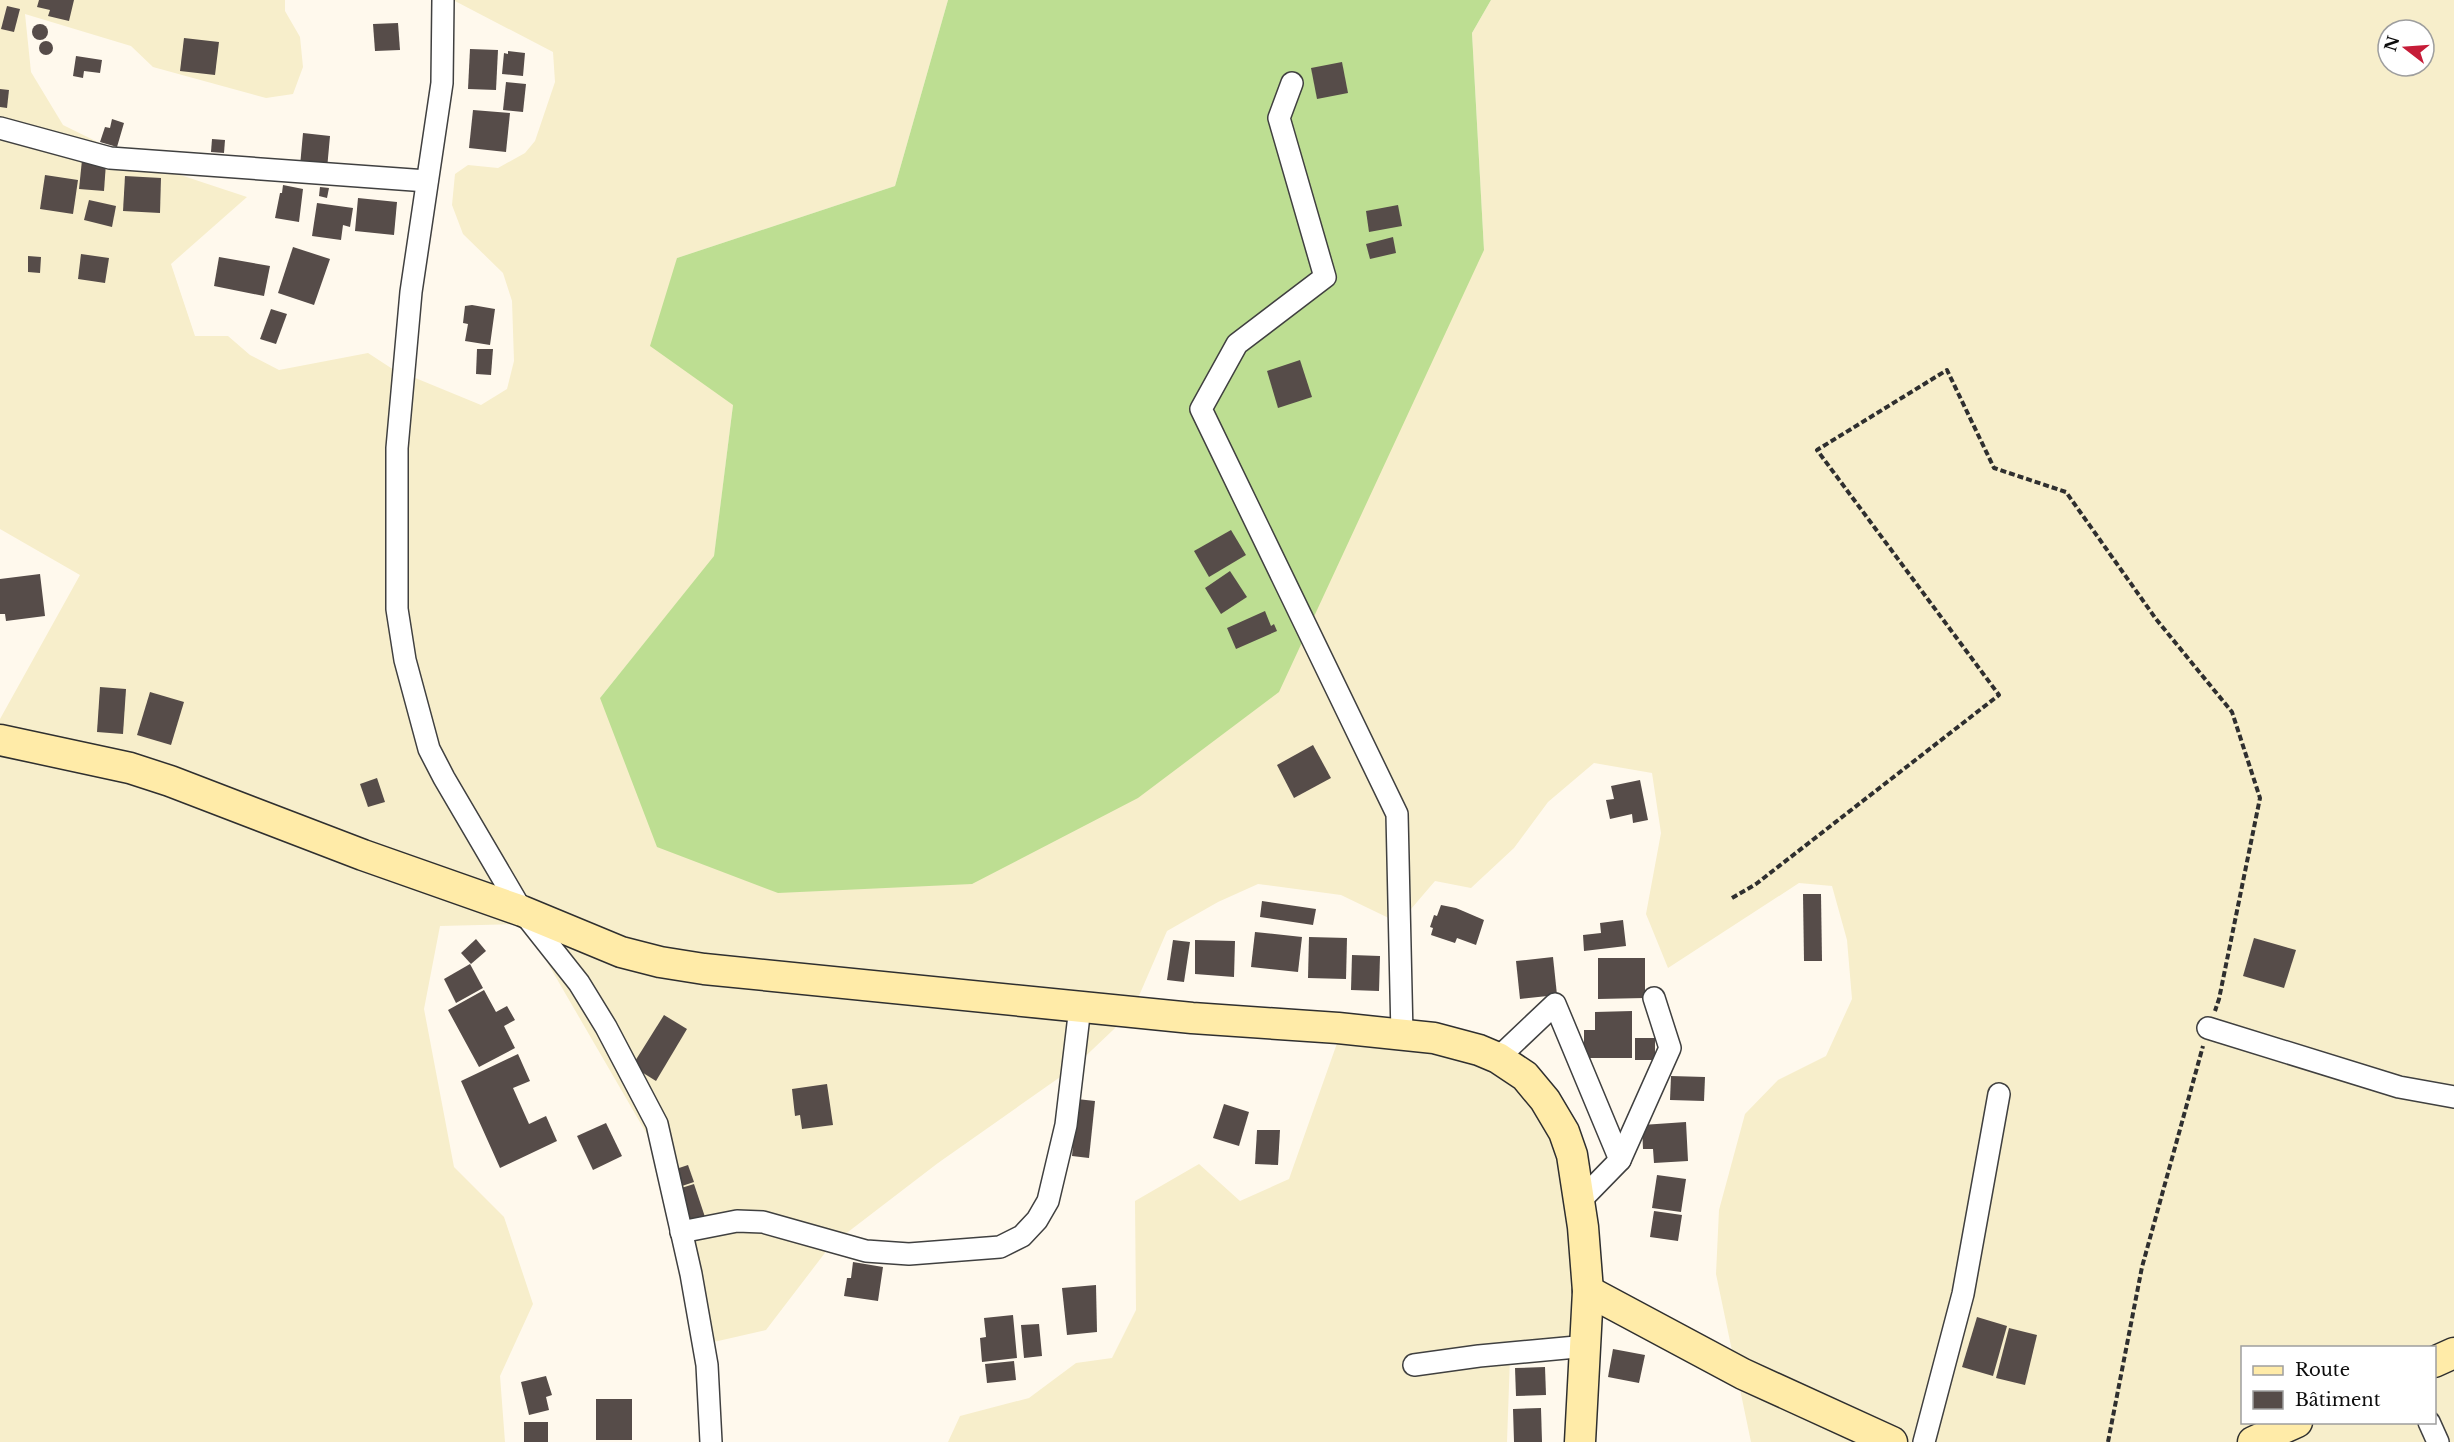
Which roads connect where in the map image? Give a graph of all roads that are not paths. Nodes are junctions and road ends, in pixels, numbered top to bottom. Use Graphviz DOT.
graph roads {
  1 [pos="443,0"];
  2 [pos="1292,83"];
  3 [pos="0,128"];
  4 [pos="427,181"];
  5 [pos="0,740"];
  6 [pos="522,911"];
  7 [pos="1654,998"];
  8 [pos="1080,1007"];
  9 [pos="2208,1028"];
  10 [pos="1402,1035"];
  11 [pos="1498,1058"];
  12 [pos="1999,1094"];
  13 [pos="2454,1097"];
  14 [pos="1620,1160"];
  15 [pos="1580,1201"];
  16 [pos="681,1232"];
  17 [pos="1588,1291"];
  18 [pos="1587,1346"];
  19 [pos="2454,1353"];
  20 [pos="2436,1361"];
  21 [pos="1414,1365"];
  22 [pos="2293,1424"];
  23 [pos="2430,1424"];
  24 [pos="711,1442"];
  25 [pos="1580,1442"];
  26 [pos="1892,1442"];
  27 [pos="1924,1442"];
  28 [pos="2253,1442"];
  29 [pos="2438,1442"];
  1 -- 4 [label="street"];
  2 -- 10 [label="street"];
  3 -- 4 [label="street"];
  4 -- 6 [label="street"];
  5 -- 6 [label="street"];
  6 -- 8 [label="street"];
  6 -- 16 [label="street"];
  7 -- 14 [label="street"];
  8 -- 10 [label="street"];
  8 -- 16 [label="street"];
  9 -- 13 [label="street"];
  10 -- 11 [label="street"];
  11 -- 14 [label="street"];
  11 -- 15 [label="street"];
  12 -- 27 [label="street"];
  14 -- 15 [label="street"];
  15 -- 17 [label="street"];
  16 -- 24 [label="street"];
  17 -- 18 [label="street"];
  17 -- 26 [label="street"];
  18 -- 21 [label="street"];
  18 -- 25 [label="street"];
  19 -- 20 [label="street"];
  22 -- 28 [label="street"];
  23 -- 29 [label="street"];
}
